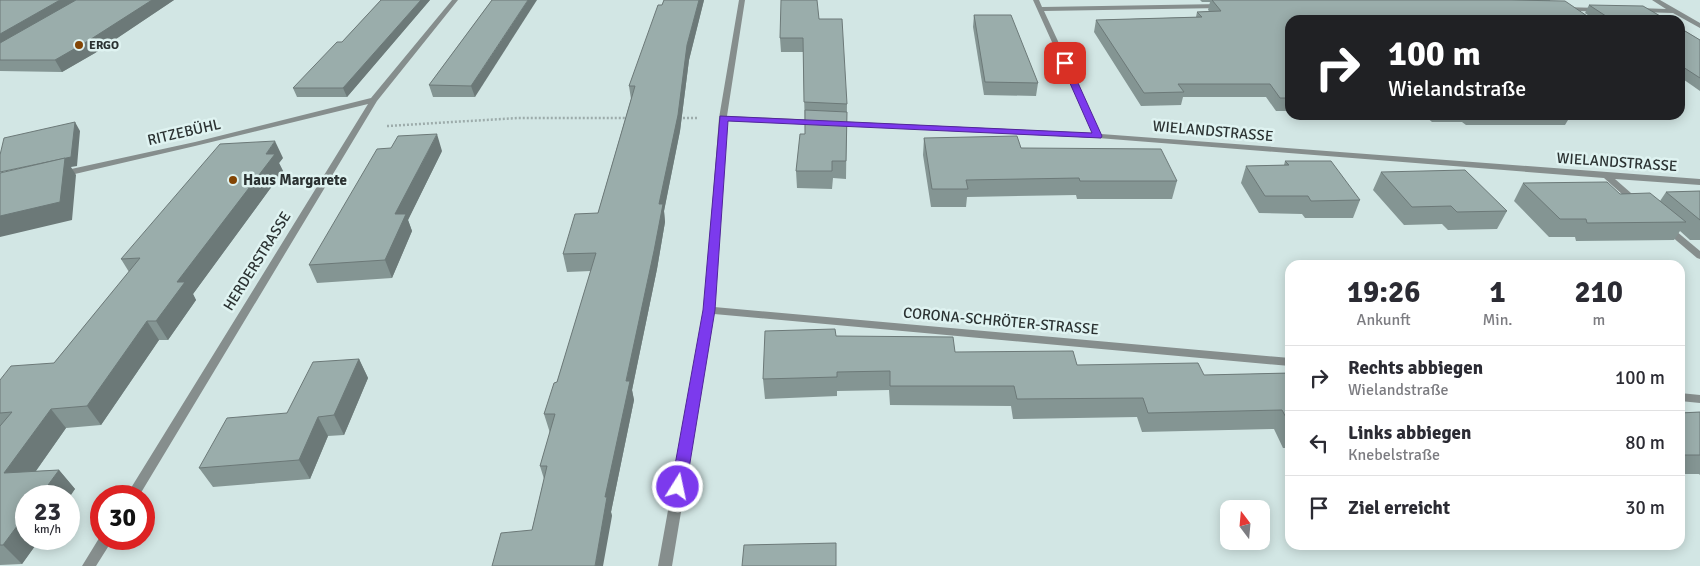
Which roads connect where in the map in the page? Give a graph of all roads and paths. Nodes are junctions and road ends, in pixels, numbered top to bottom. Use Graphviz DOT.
graph roads {
  1 [pos="455,0"];
  2 [pos="742,0"];
  3 [pos="1036,0"];
  4 [pos="1655,0"];
  5 [pos="1224,6"];
  6 [pos="1040,9"];
  7 [pos="1558,9"];
  8 [pos="1606,10"];
  9 [pos="1635,10"];
  10 [pos="1673,11"];
  11 [pos="1680,15"];
  12 [pos="1685,18"];
  13 [pos="1700,26"];
  14 [pos="374,100"];
  15 [pos="635,118"];
  16 [pos="674,118"];
  17 [pos="724,118"];
  18 [pos="414,124"];
  19 [pos="1098,136"];
  20 [pos="56,175"];
  21 [pos="1606,176"];
  22 [pos="1700,182"];
  23 [pos="1642,207"];
  24 [pos="1656,219"];
  25 [pos="1700,256"];
  26 [pos="709,310"];
  27 [pos="1285,362"];
  28 [pos="1685,398"];
  29 [pos="1700,399"];
  30 [pos="139,485"];
  31 [pos="99,550"];
  32 [pos="89,566"];
  33 [pos="665,566"];
  1 -- 14 [label="street, HERDERSTRASSE"];
  2 -- 17 [label="street"];
  3 -- 6 [label="street"];
  4 -- 10 [label="street"];
  5 -- 6 [label="street"];
  6 -- 19 [label="street"];
  7 -- 8 [label="street"];
  9 -- 10 [label="street"];
  10 -- 11 [label="street"];
  12 -- 13 [label="street"];
  14 -- 20 [label="street, RITZEBÜHL"];
  14 -- 30 [label="street, HERDERSTRASSE"];
  15 -- 18 [label="path"];
  16 -- 17 [label="path"];
  17 -- 19 [label="street, WIELANDSTRASSE"];
  17 -- 26 [label="street"];
  19 -- 21 [label="street, WIELANDSTRASSE"];
  21 -- 22 [label="street, WIELANDSTRASSE"];
  21 -- 23 [label="street"];
  24 -- 25 [label="street"];
  26 -- 27 [label="street, CORONA-SCHRÖTER-STRASSE"];
  26 -- 33 [label="street"];
  28 -- 29 [label="street"];
  31 -- 32 [label="street"];
}
